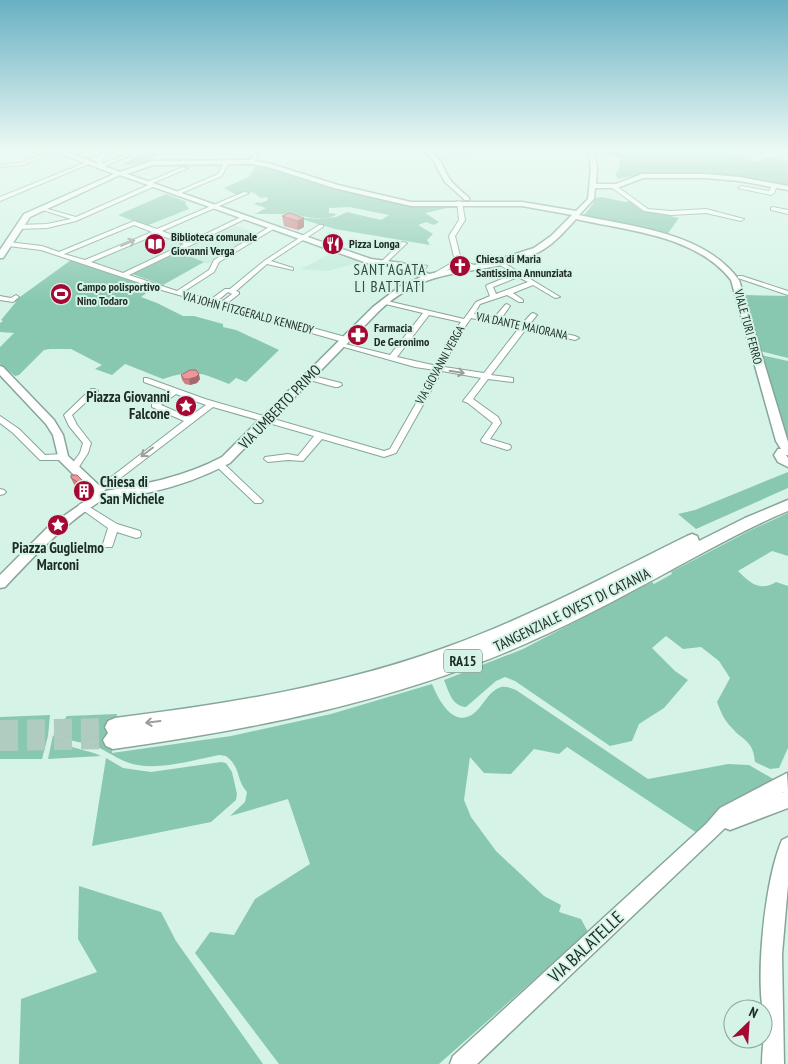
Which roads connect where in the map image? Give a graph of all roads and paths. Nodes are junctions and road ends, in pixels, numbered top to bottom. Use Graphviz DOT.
graph roads {
  1 [pos="58,201"];
  2 [pos="115,201"];
  3 [pos="199,201"];
  4 [pos="226,201"];
  5 [pos="395,201"];
  6 [pos="590,201"];
  7 [pos="633,201"];
  8 [pos="460,202"];
  9 [pos="214,206"];
  10 [pos="42,208"];
  11 [pos="773,209"];
  12 [pos="788,212"];
  13 [pos="576,215"];
  14 [pos="245,218"];
  15 [pos="76,219"];
  16 [pos="741,219"];
  17 [pos="321,226"];
  18 [pos="19,227"];
  19 [pos="273,227"];
  20 [pos="157,231"];
  21 [pos="302,238"];
  22 [pos="404,243"];
  23 [pos="8,244"];
  24 [pos="190,244"];
  25 [pos="58,254"];
  26 [pos="0,256"];
  27 [pos="266,262"];
  28 [pos="459,262"];
  29 [pos="499,262"];
  30 [pos="84,263"];
  31 [pos="378,263"];
  32 [pos="424,266"];
  33 [pos="479,268"];
  34 [pos="291,269"];
  35 [pos="519,274"];
  36 [pos="123,276"];
  37 [pos="426,277"];
  38 [pos="740,277"];
  39 [pos="533,283"];
  40 [pos="233,291"];
  41 [pos="507,292"];
  42 [pos="178,293"];
  43 [pos="788,293"];
  44 [pos="16,297"];
  45 [pos="494,297"];
  46 [pos="558,297"];
  47 [pos="0,298"];
  48 [pos="521,301"];
  49 [pos="211,302"];
  50 [pos="383,302"];
  51 [pos="221,305"];
  52 [pos="507,306"];
  53 [pos="427,313"];
  54 [pos="533,315"];
  55 [pos="478,317"];
  56 [pos="496,320"];
  57 [pos="465,321"];
  58 [pos="524,327"];
  59 [pos="575,338"];
  60 [pos="344,342"];
  61 [pos="392,358"];
  62 [pos="439,369"];
  63 [pos="2,373"];
  64 [pos="309,377"];
  65 [pos="486,377"];
  66 [pos="147,380"];
  67 [pos="510,380"];
  68 [pos="338,386"];
  69 [pos="94,391"];
  70 [pos="174,391"];
  71 [pos="212,404"];
  72 [pos="0,419"];
  73 [pos="268,420"];
  74 [pos="188,422"];
  75 [pos="320,435"];
  76 [pos="507,447"];
  77 [pos="784,449"];
  78 [pos="63,457"];
  79 [pos="268,459"];
  80 [pos="788,463"];
  81 [pos="219,464"];
  82 [pos="74,468"];
  83 [pos="100,494"];
  84 [pos="788,495"];
  85 [pos="258,501"];
  86 [pos="788,505"];
  87 [pos="83,506"];
  88 [pos="114,527"];
  89 [pos="136,534"];
  90 [pos="108,544"];
  91 [pos="0,583"];
  92 [pos="786,794"];
  93 [pos="712,830"];
  94 [pos="788,846"];
  95 [pos="461,1064"];
  96 [pos="773,1064"];
  1 -- 10 [label="main road, VIALE TURI FERRO"];
  2 -- 15 [label="street"];
  3 -- 9 [label="main road"];
  4 -- 9 [label="street"];
  5 -- 8 [label="main road, VIALE TURI FERRO"];
  6 -- 13 [label="main road, VIA UMBERTO PRIMO"];
  7 -- 16 [label="street"];
  8 -- 13 [label="main road, VIALE TURI FERRO"];
  8 -- 28 [label="street"];
  9 -- 14 [label="main road"];
  9 -- 20 [label="street"];
  10 -- 15 [label="street"];
  10 -- 18 [label="main road, VIALE TURI FERRO"];
  11 -- 12 [label="street"];
  13 -- 29 [label="main road, VIA UMBERTO PRIMO"];
  13 -- 77 [label="main road, VIALE TURI FERRO"];
  14 -- 19 [label="main road"];
  14 -- 24 [label="street"];
  15 -- 18 [label="street"];
  17 -- 21 [label="street"];
  18 -- 23 [label="main road, VIALE TURI FERRO"];
  19 -- 21 [label="main road"];
  19 -- 42 [label="street"];
  20 -- 24 [label="street"];
  20 -- 25 [label="street"];
  30 -- 20 [label="street, one-way"];
  21 -- 27 [label="street"];
  21 -- 31 [label="main road"];
  22 -- 31 [label="street"];
  23 -- 25 [label="street, VIA JOHN FITZGERALD KENNEDY"];
  23 -- 26 [label="main road, VIALE TURI FERRO"];
  24 -- 36 [label="street"];
  25 -- 30 [label="street, VIA JOHN FITZGERALD KENNEDY"];
  27 -- 34 [label="street"];
  27 -- 40 [label="street"];
  28 -- 33 [label="street"];
  28 -- 37 [label="street"];
  29 -- 33 [label="main road, VIA UMBERTO PRIMO"];
  29 -- 35 [label="street"];
  30 -- 36 [label="street, VIA JOHN FITZGERALD KENNEDY"];
  31 -- 37 [label="main road"];
  32 -- 37 [label="street"];
  33 -- 37 [label="main road, VIA UMBERTO PRIMO"];
  35 -- 39 [label="street"];
  35 -- 45 [label="street"];
  36 -- 42 [label="street, VIA JOHN FITZGERALD KENNEDY"];
  37 -- 50 [label="main road, VIA UMBERTO PRIMO"];
  38 -- 43 [label="street"];
  39 -- 41 [label="street, VIA GIOVANNI VERGA"];
  39 -- 46 [label="street"];
  40 -- 49 [label="street"];
  40 -- 51 [label="street"];
  41 -- 45 [label="street, VIA GIOVANNI VERGA"];
  41 -- 48 [label="street"];
  42 -- 49 [label="street, VIA JOHN FITZGERALD KENNEDY"];
  44 -- 47 [label="street"];
  45 -- 57 [label="street, VIA GIOVANNI VERGA"];
  49 -- 51 [label="street, VIA JOHN FITZGERALD KENNEDY"];
  50 -- 53 [label="street, VIA DANTE MAIORANA"];
  50 -- 60 [label="main road, VIA UMBERTO PRIMO"];
  51 -- 60 [label="street, VIA JOHN FITZGERALD KENNEDY"];
  52 -- 56 [label="street"];
  53 -- 57 [label="street, VIA DANTE MAIORANA"];
  53 -- 61 [label="street"];
  54 -- 58 [label="street"];
  55 -- 56 [label="street, VIA DANTE MAIORANA"];
  55 -- 57 [label="street, VIA DANTE MAIORANA"];
  55 -- 57 [label="street"];
  56 -- 58 [label="street, VIA DANTE MAIORANA"];
  57 -- 62 [label="street, VIA GIOVANNI VERGA"];
  58 -- 59 [label="street, VIA DANTE MAIORANA"];
  58 -- 65 [label="street"];
  60 -- 61 [label="street, VIA JOHN FITZGERALD KENNEDY"];
  60 -- 64 [label="main road, VIA UMBERTO PRIMO"];
  61 -- 62 [label="street, VIA JOHN FITZGERALD KENNEDY"];
  62 -- 65 [label="street, VIA JOHN FITZGERALD KENNEDY, one-way"];
  62 -- 75 [label="street, VIA GIOVANNI VERGA"];
  63 -- 78 [label="main road"];
  64 -- 68 [label="street"];
  64 -- 73 [label="main road, VIA UMBERTO PRIMO"];
  65 -- 67 [label="street, VIA JOHN FITZGERALD KENNEDY"];
  65 -- 76 [label="street"];
  66 -- 70 [label="street"];
  69 -- 82 [label="street"];
  70 -- 71 [label="street"];
  70 -- 74 [label="street"];
  71 -- 73 [label="street"];
  71 -- 74 [label="street"];
  72 -- 78 [label="street"];
  73 -- 75 [label="street"];
  73 -- 81 [label="main road, VIA UMBERTO PRIMO"];
  74 -- 83 [label="street, one-way"];
  75 -- 79 [label="street"];
  77 -- 80 [label="main road"];
  78 -- 82 [label="main road"];
  81 -- 83 [label="main road, VIA UMBERTO PRIMO"];
  81 -- 85 [label="street"];
  82 -- 83 [label="main road"];
  83 -- 87 [label="main road, VIA UMBERTO PRIMO"];
  84 -- 86 [label="highway, TANGENZIALE OVEST DI CATANIA / RA15, one-way"];
  87 -- 88 [label="street"];
  87 -- 91 [label="main road, VIA UMBERTO PRIMO"];
  88 -- 89 [label="street"];
  88 -- 90 [label="street"];
  92 -- 93 [label="main road"];
  92 -- 93 [label="main road"];
  93 -- 95 [label="main road, VIA BALATELLE"];
  94 -- 96 [label="main road"];
}
